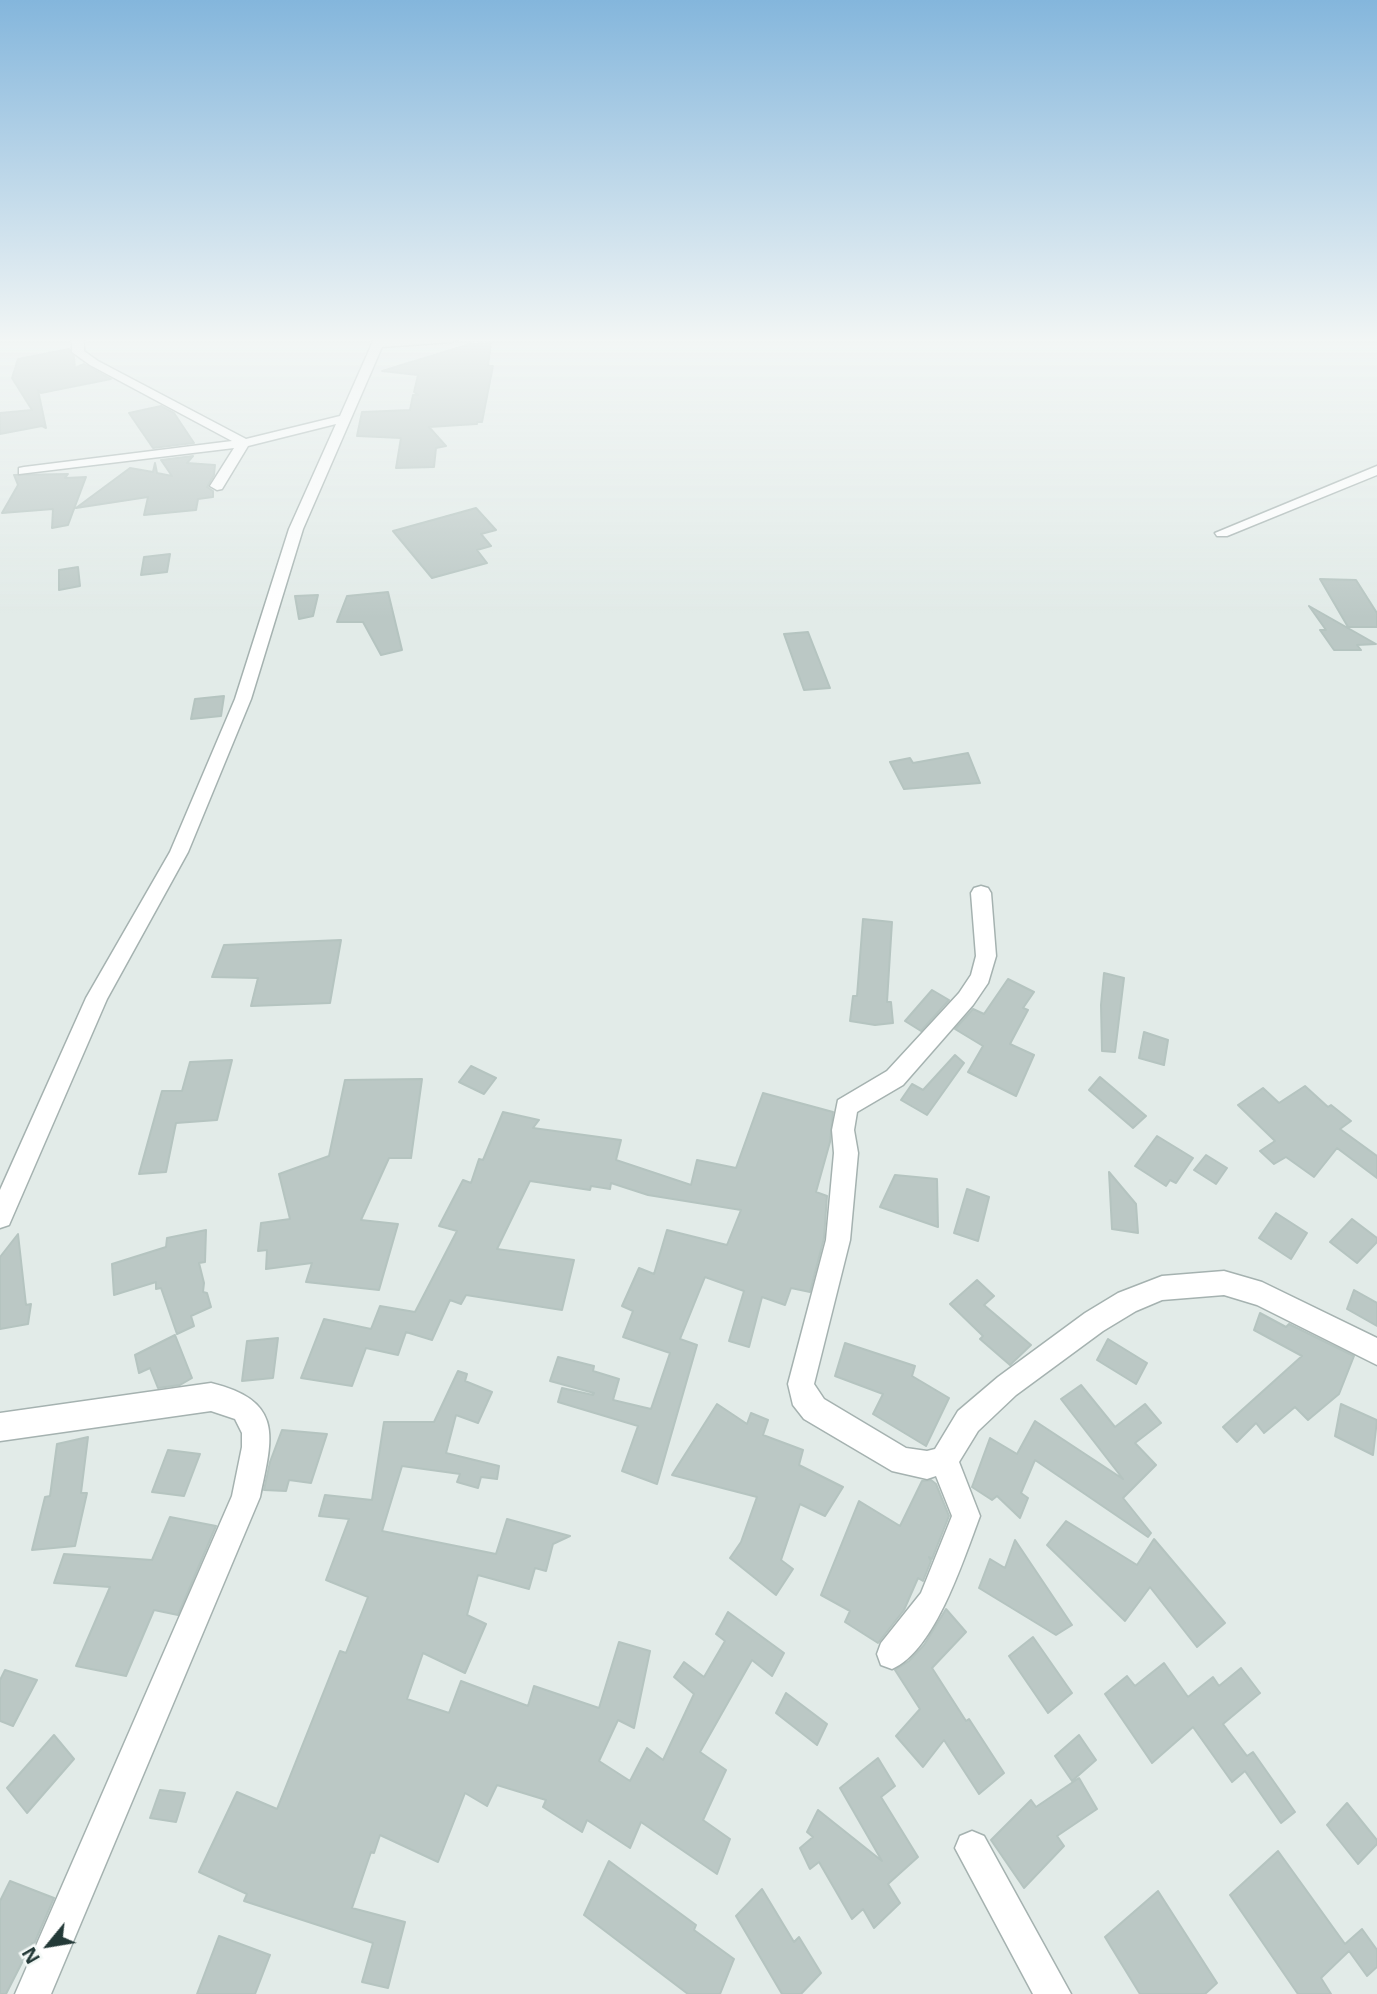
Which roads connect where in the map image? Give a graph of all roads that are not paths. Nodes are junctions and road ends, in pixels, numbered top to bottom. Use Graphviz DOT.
graph roads {
  1 [pos="228,432"];
  2 [pos="288,432"];
  3 [pos="339,432"];
  4 [pos="243,443"];
  5 [pos="1377,470"];
  6 [pos="23,471"];
  7 [pos="217,486"];
  8 [pos="1222,533"];
  9 [pos="981,893"];
  10 [pos="0,1217"];
  11 [pos="1377,1352"];
  12 [pos="0,1427"];
  13 [pos="944,1461"];
  14 [pos="892,1654"];
  15 [pos="972,1848"];
  16 [pos="33,1994"];
  17 [pos="1053,1994"];
  1 -- 4 [label="street"];
  2 -- 4 [label="street"];
  3 -- 10 [label="street"];
  4 -- 6 [label="street"];
  4 -- 7 [label="street"];
  5 -- 8 [label="street"];
  9 -- 13 [label="street"];
  11 -- 13 [label="street"];
  12 -- 16 [label="street"];
  13 -- 14 [label="street"];
  15 -- 17 [label="street"];
}
